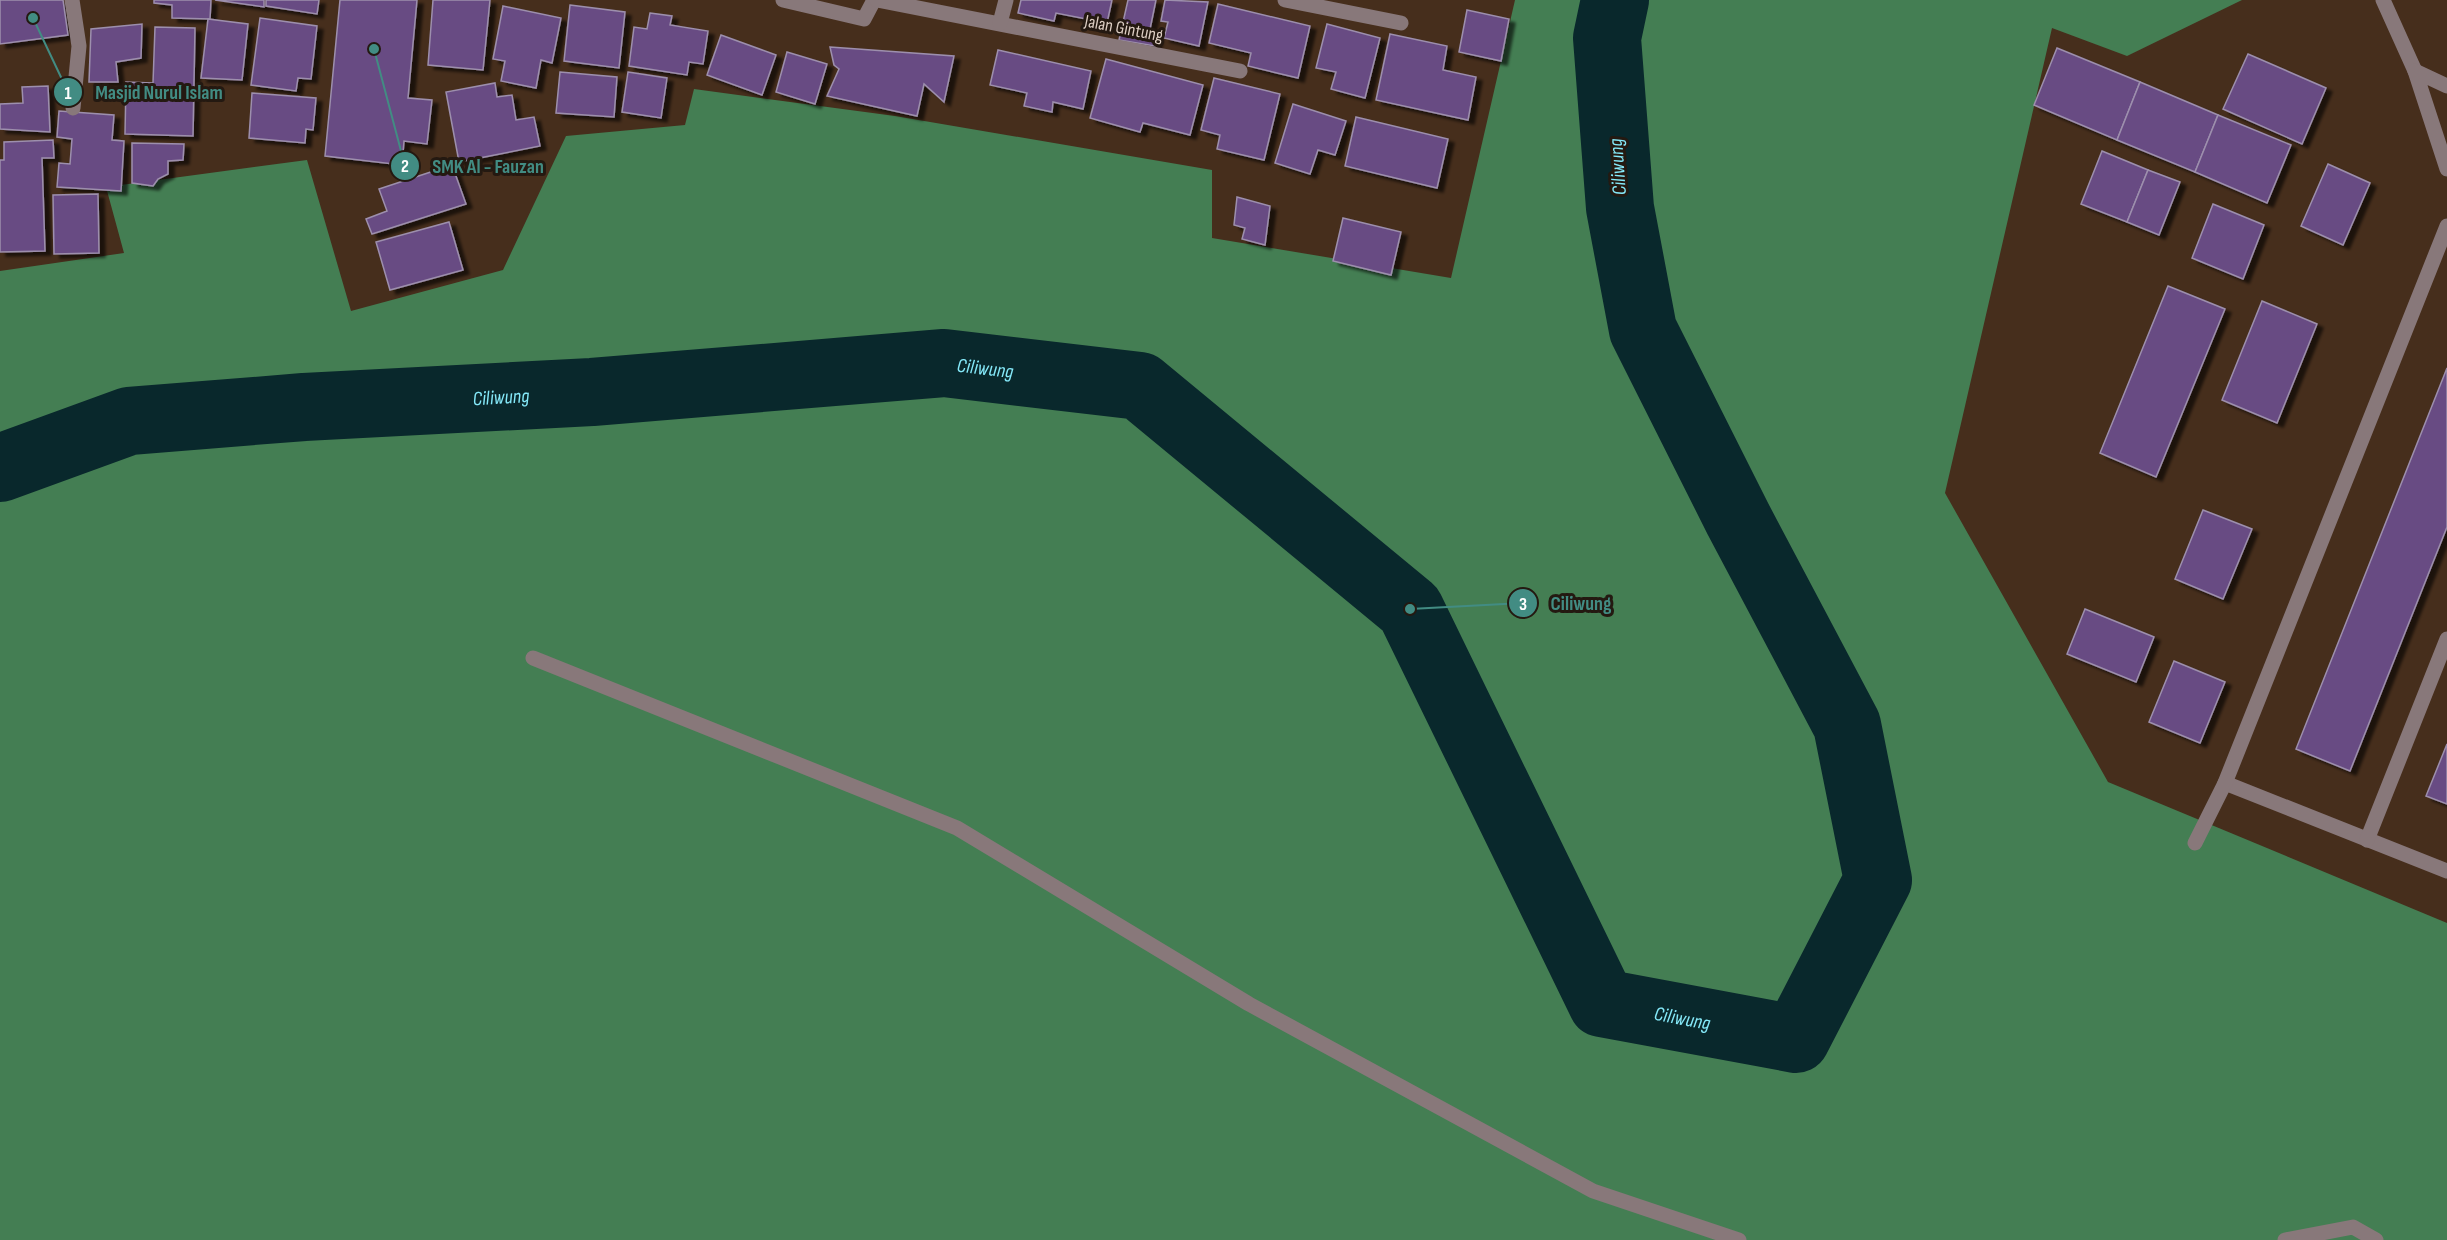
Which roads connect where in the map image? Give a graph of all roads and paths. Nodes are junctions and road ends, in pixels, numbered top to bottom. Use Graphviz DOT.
graph roads {
  1 [pos="72,0"];
  2 [pos="783,0"];
  3 [pos="875,0"];
  4 [pos="1006,0"];
  5 [pos="1285,0"];
  6 [pos="2382,0"];
  7 [pos="1000,23"];
  8 [pos="1401,23"];
  9 [pos="1240,71"];
  10 [pos="2415,71"];
  11 [pos="2447,86"];
  12 [pos="73,108"];
  13 [pos="2447,169"];
  14 [pos="2447,226"];
  15 [pos="2447,639"];
  16 [pos="533,658"];
  17 [pos="2225,783"];
  18 [pos="2367,840"];
  19 [pos="2195,843"];
  20 [pos="2447,871"];
  21 [pos="1739,1240"];
  22 [pos="2285,1240"];
  23 [pos="2376,1240"];
  1 -- 12 [label="street"];
  2 -- 3 [label="street, Jalan Gintung"];
  3 -- 7 [label="street, Jalan Gintung"];
  4 -- 7 [label="street"];
  5 -- 8 [label="street"];
  6 -- 10 [label="street"];
  7 -- 9 [label="street, Jalan Gintung"];
  10 -- 11 [label="street"];
  10 -- 13 [label="street"];
  14 -- 17 [label="street"];
  15 -- 18 [label="street"];
  16 -- 21 [label="street"];
  17 -- 18 [label="street"];
  17 -- 19 [label="street"];
  18 -- 20 [label="street"];
  22 -- 23 [label="street"];
}
